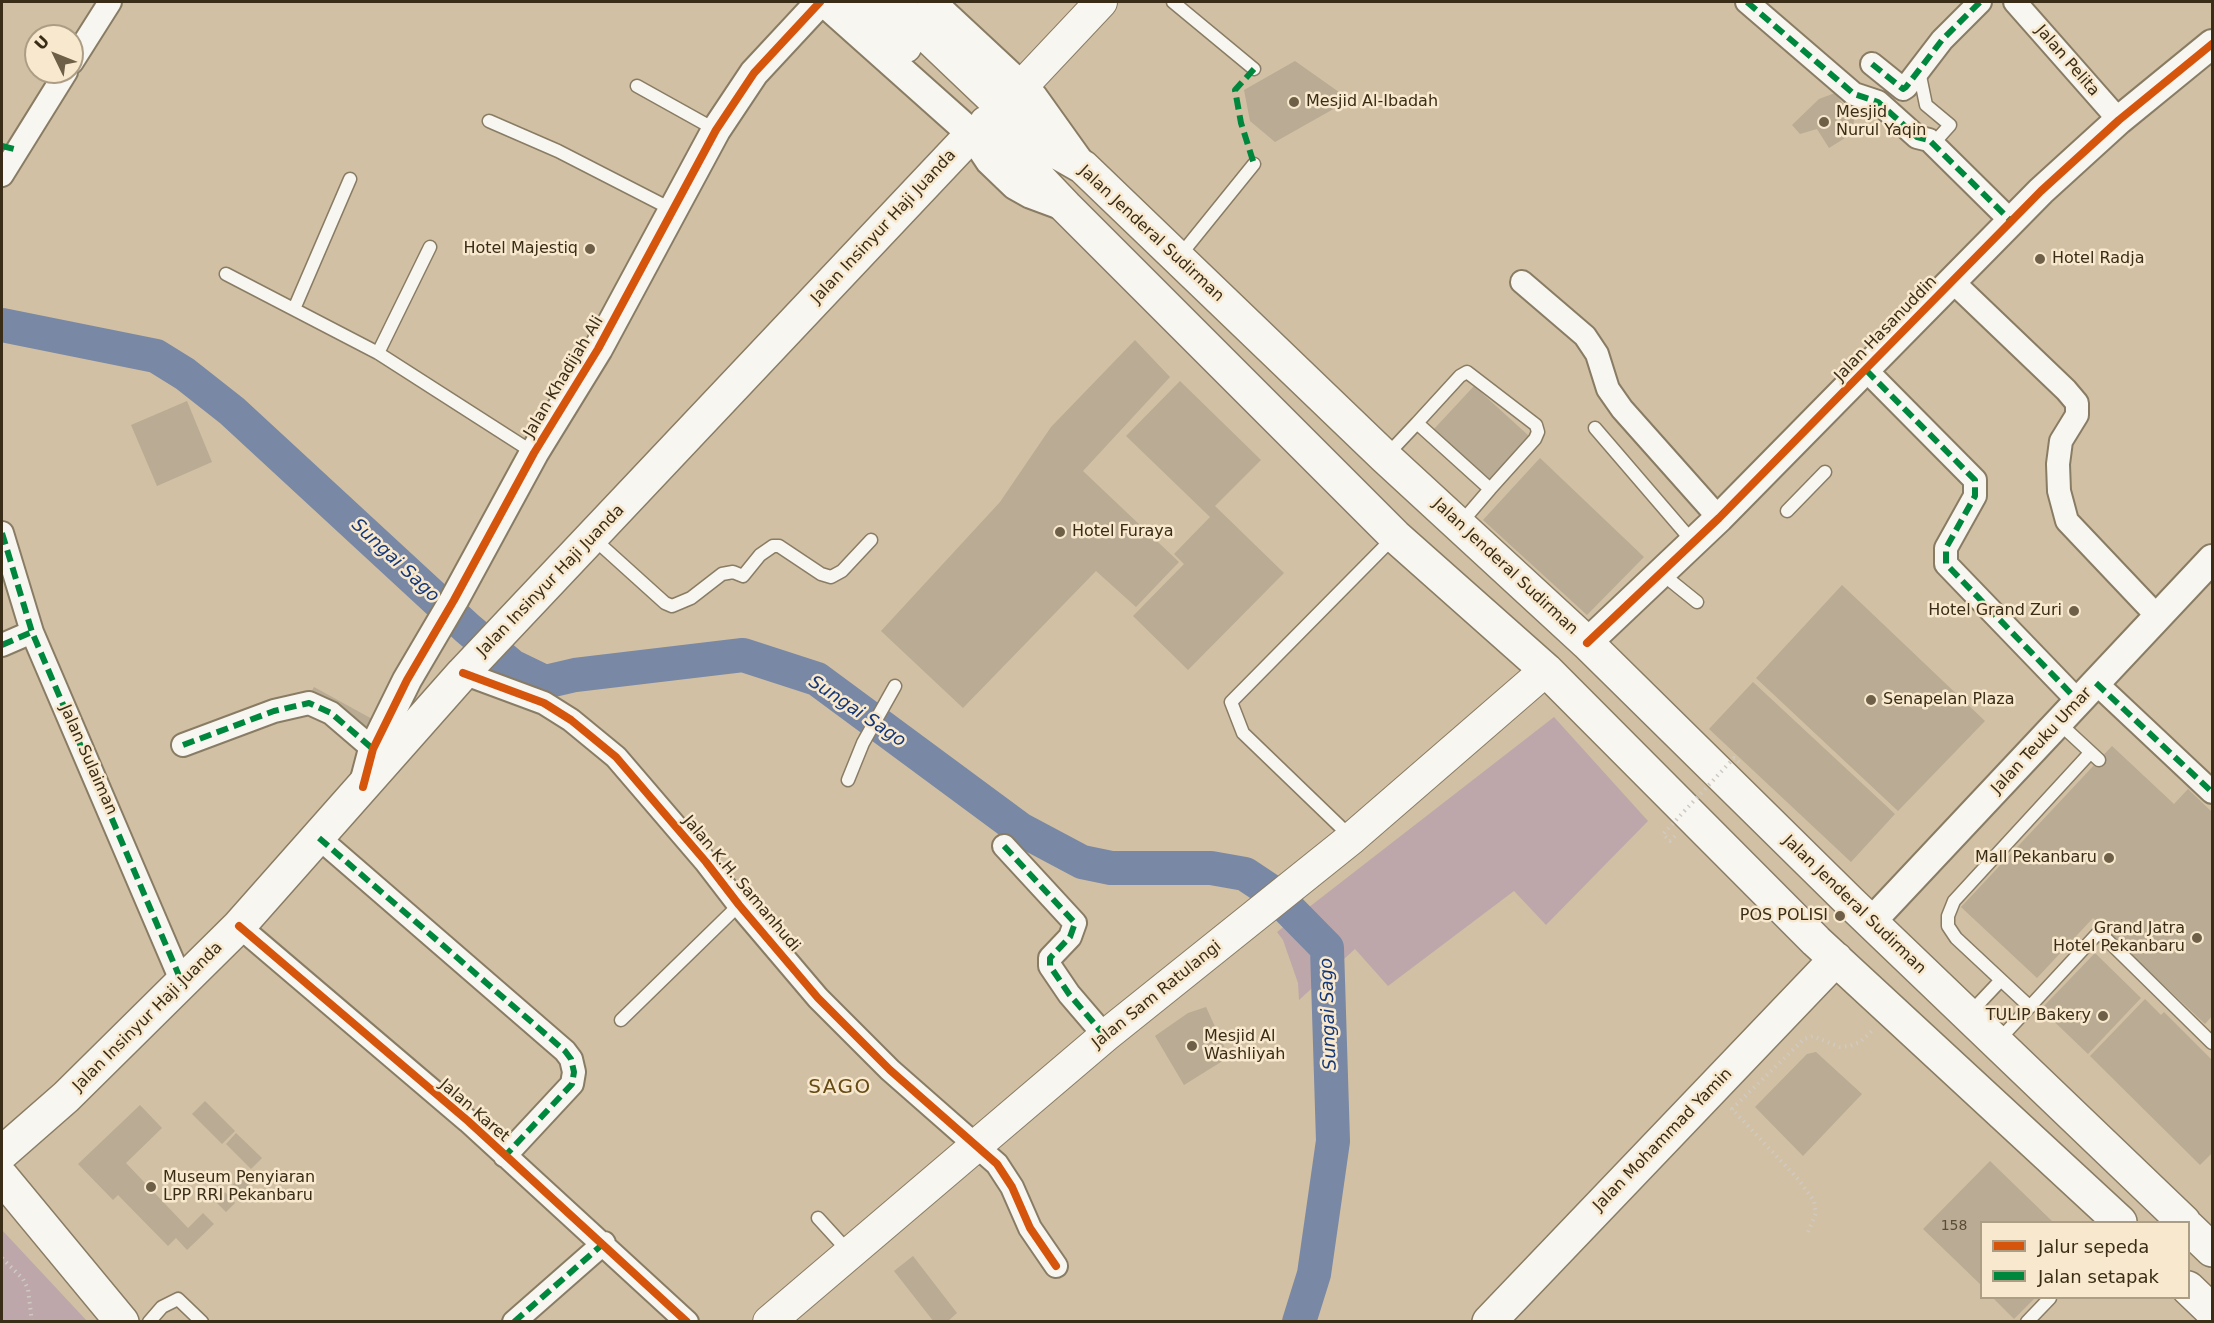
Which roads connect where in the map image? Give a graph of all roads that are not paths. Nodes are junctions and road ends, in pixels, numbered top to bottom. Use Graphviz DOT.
graph roads {
  1 [pos="110,2"];
  2 [pos="822,2"];
  3 [pos="858,2"];
  4 [pos="892,2"];
  5 [pos="931,2"];
  6 [pos="1101,2"];
  7 [pos="1173,2"];
  8 [pos="1747,2"];
  9 [pos="1980,2"];
  10 [pos="2015,2"];
  11 [pos="84,43"];
  12 [pos="2212,44"];
  13 [pos="1872,64"];
  14 [pos="1254,69"];
  15 [pos="1919,71"];
  16 [pos="57,84"];
  17 [pos="638,86"];
  18 [pos="1022,86"];
  19 [pos="2119,120"];
  20 [pos="489,121"];
  21 [pos="716,130"];
  22 [pos="972,134"];
  23 [pos="1933,144"];
  24 [pos="1026,145"];
  25 [pos="10,148"];
  26 [pos="1254,164"];
  27 [pos="1083,167"];
  28 [pos="2,175"];
  29 [pos="350,179"];
  30 [pos="1066,207"];
  31 [pos="674,210"];
  32 [pos="2011,221"];
  33 [pos="430,247"];
  34 [pos="1177,259"];
  35 [pos="226,274"];
  36 [pos="1951,280"];
  37 [pos="1522,282"];
  38 [pos="294,309"];
  39 [pos="378,353"];
  40 [pos="1866,370"];
  41 [pos="1416,423"];
  42 [pos="1595,428"];
  43 [pos="534,453"];
  44 [pos="1386,457"];
  45 [pos="1825,472"];
  46 [pos="1490,489"];
  47 [pos="1787,510"];
  48 [pos="1719,518"];
  49 [pos="1459,525"];
  50 [pos="2,533"];
  51 [pos="1395,536"];
  52 [pos="593,538"];
  53 [pos="871,540"];
  54 [pos="1694,542"];
  55 [pos="2212,559"];
  56 [pos="1661,573"];
  57 [pos="1697,602"];
  58 [pos="2158,617"];
  59 [pos="32,632"];
  60 [pos="1587,643"];
  61 [pos="2,645"];
  62 [pos="482,653"];
  63 [pos="1546,670"];
  64 [pos="895,686"];
  65 [pos="2087,693"];
  66 [pos="2059,723"];
  67 [pos="183,746"];
  68 [pos="373,749"];
  69 [pos="848,780"];
  70 [pos="363,787"];
  71 [pos="2212,792"];
  72 [pos="319,838"];
  73 [pos="1352,838"];
  74 [pos="1004,846"];
  75 [pos="739,905"];
  76 [pos="1861,912"];
  77 [pos="239,926"];
  78 [pos="1826,950"];
  79 [pos="1915,964"];
  80 [pos="2001,980"];
  81 [pos="183,984"];
  82 [pos="1885,1007"];
  83 [pos="2030,1007"];
  84 [pos="1968,1015"];
  85 [pos="621,1020"];
  86 [pos="1105,1036"];
  87 [pos="1996,1042"];
  88 [pos="2212,1043"];
  89 [pos="978,1145"];
  90 [pos="2,1154"];
  91 [pos="505,1156"];
  92 [pos="2,1177"];
  93 [pos="818,1218"];
  94 [pos="2119,1221"];
  95 [pos="2183,1221"];
  96 [pos="2190,1229"];
  97 [pos="604,1243"];
  98 [pos="2212,1250"];
  99 [pos="850,1253"];
  100 [pos="1056,1266"];
  101 [pos="2190,1290"];
  102 [pos="2049,1299"];
  103 [pos="2212,1311"];
  104 [pos="122,1322"];
  105 [pos="149,1322"];
  106 [pos="202,1322"];
  107 [pos="514,1322"];
  108 [pos="687,1322"];
  109 [pos="769,1322"];
  110 [pos="1489,1322"];
  111 [pos="2027,1322"];
  1 -- 11 [label="street"];
  2 -- 21 [label="street, Jalan Khadijah Ali"];
  2 -- 22 [label="street"];
  3 -- 24 [label="main road, Jalan Jenderal Sudirman"];
  4 -- 24 [label="main road, Jalan Jenderal Sudirman"];
  5 -- 18 [label="street"];
  6 -- 18 [label="main road"];
  7 -- 14 [label="lane"];
  8 -- 23 [label="street"];
  9 -- 15 [label="street"];
  10 -- 19 [label="street, Jalan Pelita"];
  12 -- 19 [label="street, Jalan Hasanuddin"];
  13 -- 15 [label="street"];
  15 -- 23 [label="lane"];
  16 -- 25 [label="street"];
  17 -- 21 [label="lane"];
  18 -- 27 [label="street"];
  19 -- 32 [label="street, Jalan Hasanuddin"];
  20 -- 31 [label="lane"];
  21 -- 31 [label="street, Jalan Khadijah Ali"];
  22 -- 30 [label="street"];
  22 -- 52 [label="main road, Jalan Insinyur Haji Juanda"];
  23 -- 32 [label="street"];
  24 -- 27 [label="main road, Jalan Jenderal Sudirman"];
  24 -- 30 [label="main road, Jalan Jenderal Sudirman"];
  25 -- 28 [label="street"];
  26 -- 34 [label="lane"];
  27 -- 34 [label="main road, Jalan Jenderal Sudirman"];
  29 -- 38 [label="lane"];
  30 -- 51 [label="main road, Jalan Jenderal Sudirman"];
  31 -- 43 [label="street, Jalan Khadijah Ali"];
  32 -- 36 [label="street, Jalan Hasanuddin"];
  33 -- 39 [label="lane"];
  34 -- 44 [label="main road, Jalan Jenderal Sudirman"];
  35 -- 38 [label="lane"];
  36 -- 40 [label="street, Jalan Hasanuddin"];
  36 -- 58 [label="street"];
  37 -- 48 [label="street"];
  38 -- 39 [label="lane"];
  39 -- 43 [label="lane"];
  40 -- 48 [label="street, Jalan Hasanuddin"];
  40 -- 65 [label="street"];
  41 -- 44 [label="lane"];
  41 -- 46 [label="lane"];
  41 -- 46 [label="lane"];
  42 -- 54 [label="lane"];
  43 -- 68 [label="street, Jalan Khadijah Ali"];
  44 -- 49 [label="main road, Jalan Jenderal Sudirman"];
  45 -- 47 [label="lane"];
  46 -- 49 [label="lane"];
  48 -- 54 [label="street, Jalan Hasanuddin"];
  49 -- 60 [label="main road, Jalan Jenderal Sudirman"];
  50 -- 59 [label="street, Jalan Sulaiman"];
  51 -- 63 [label="main road, Jalan Jenderal Sudirman"];
  51 -- 73 [label="lane"];
  52 -- 53 [label="lane"];
  52 -- 62 [label="main road, Jalan Insinyur Haji Juanda"];
  54 -- 56 [label="street, Jalan Hasanuddin"];
  55 -- 58 [label="street, Jalan Teuku Umar"];
  56 -- 57 [label="lane"];
  56 -- 60 [label="street, Jalan Hasanuddin"];
  58 -- 65 [label="street, Jalan Teuku Umar"];
  59 -- 61 [label="street"];
  59 -- 81 [label="street, Jalan Sulaiman"];
  60 -- 76 [label="main road, Jalan Jenderal Sudirman"];
  62 -- 70 [label="main road, Jalan Insinyur Haji Juanda"];
  62 -- 75 [label="street, Jalan K.H. Samanhudi"];
  63 -- 73 [label="main road, Jalan Sam Ratulangi"];
  63 -- 78 [label="main road, Jalan Jenderal Sudirman"];
  64 -- 69 [label="lane"];
  65 -- 66 [label="street, Jalan Teuku Umar"];
  65 -- 71 [label="street"];
  66 -- 76 [label="street, Jalan Teuku Umar"];
  66 -- 80 [label="lane"];
  67 -- 68 [label="street"];
  68 -- 70 [label="street, Jalan Khadijah Ali"];
  70 -- 72 [label="main road, Jalan Insinyur Haji Juanda"];
  72 -- 77 [label="main road, Jalan Insinyur Haji Juanda"];
  72 -- 91 [label="street"];
  73 -- 86 [label="main road, Jalan Sam Ratulangi"];
  74 -- 86 [label="street"];
  75 -- 85 [label="lane"];
  75 -- 89 [label="street, Jalan K.H. Samanhudi"];
  76 -- 78 [label="main road"];
  76 -- 79 [label="main road, Jalan Jenderal Sudirman"];
  77 -- 81 [label="main road, Jalan Insinyur Haji Juanda"];
  77 -- 91 [label="street, Jalan Karet"];
  78 -- 82 [label="main road, Jalan Jenderal Sudirman"];
  78 -- 110 [label="main road, Jalan Mohammad Yamin"];
  79 -- 82 [label="main road"];
  79 -- 84 [label="main road, Jalan Jenderal Sudirman"];
  80 -- 83 [label="lane"];
  80 -- 84 [label="lane"];
  81 -- 90 [label="main road, Jalan Insinyur Haji Juanda"];
  82 -- 94 [label="main road, Jalan Jenderal Sudirman"];
  83 -- 87 [label="lane"];
  83 -- 88 [label="lane"];
  84 -- 87 [label="main road, Jalan Jenderal Sudirman"];
  86 -- 89 [label="main road, Jalan Sam Ratulangi"];
  87 -- 95 [label="main road, Jalan Jenderal Sudirman"];
  89 -- 99 [label="main road, Jalan Sam Ratulangi"];
  89 -- 100 [label="street, Jalan K.H. Samanhudi"];
  91 -- 97 [label="street, Jalan Karet"];
  92 -- 104 [label="main road"];
  93 -- 99 [label="lane"];
  96 -- 98 [label="main road"];
  97 -- 107 [label="street"];
  97 -- 108 [label="street, Jalan Karet"];
  99 -- 109 [label="main road, Jalan Sam Ratulangi"];
  101 -- 103 [label="main road"];
  102 -- 111 [label="lane"];
  105 -- 106 [label="lane"];
}
